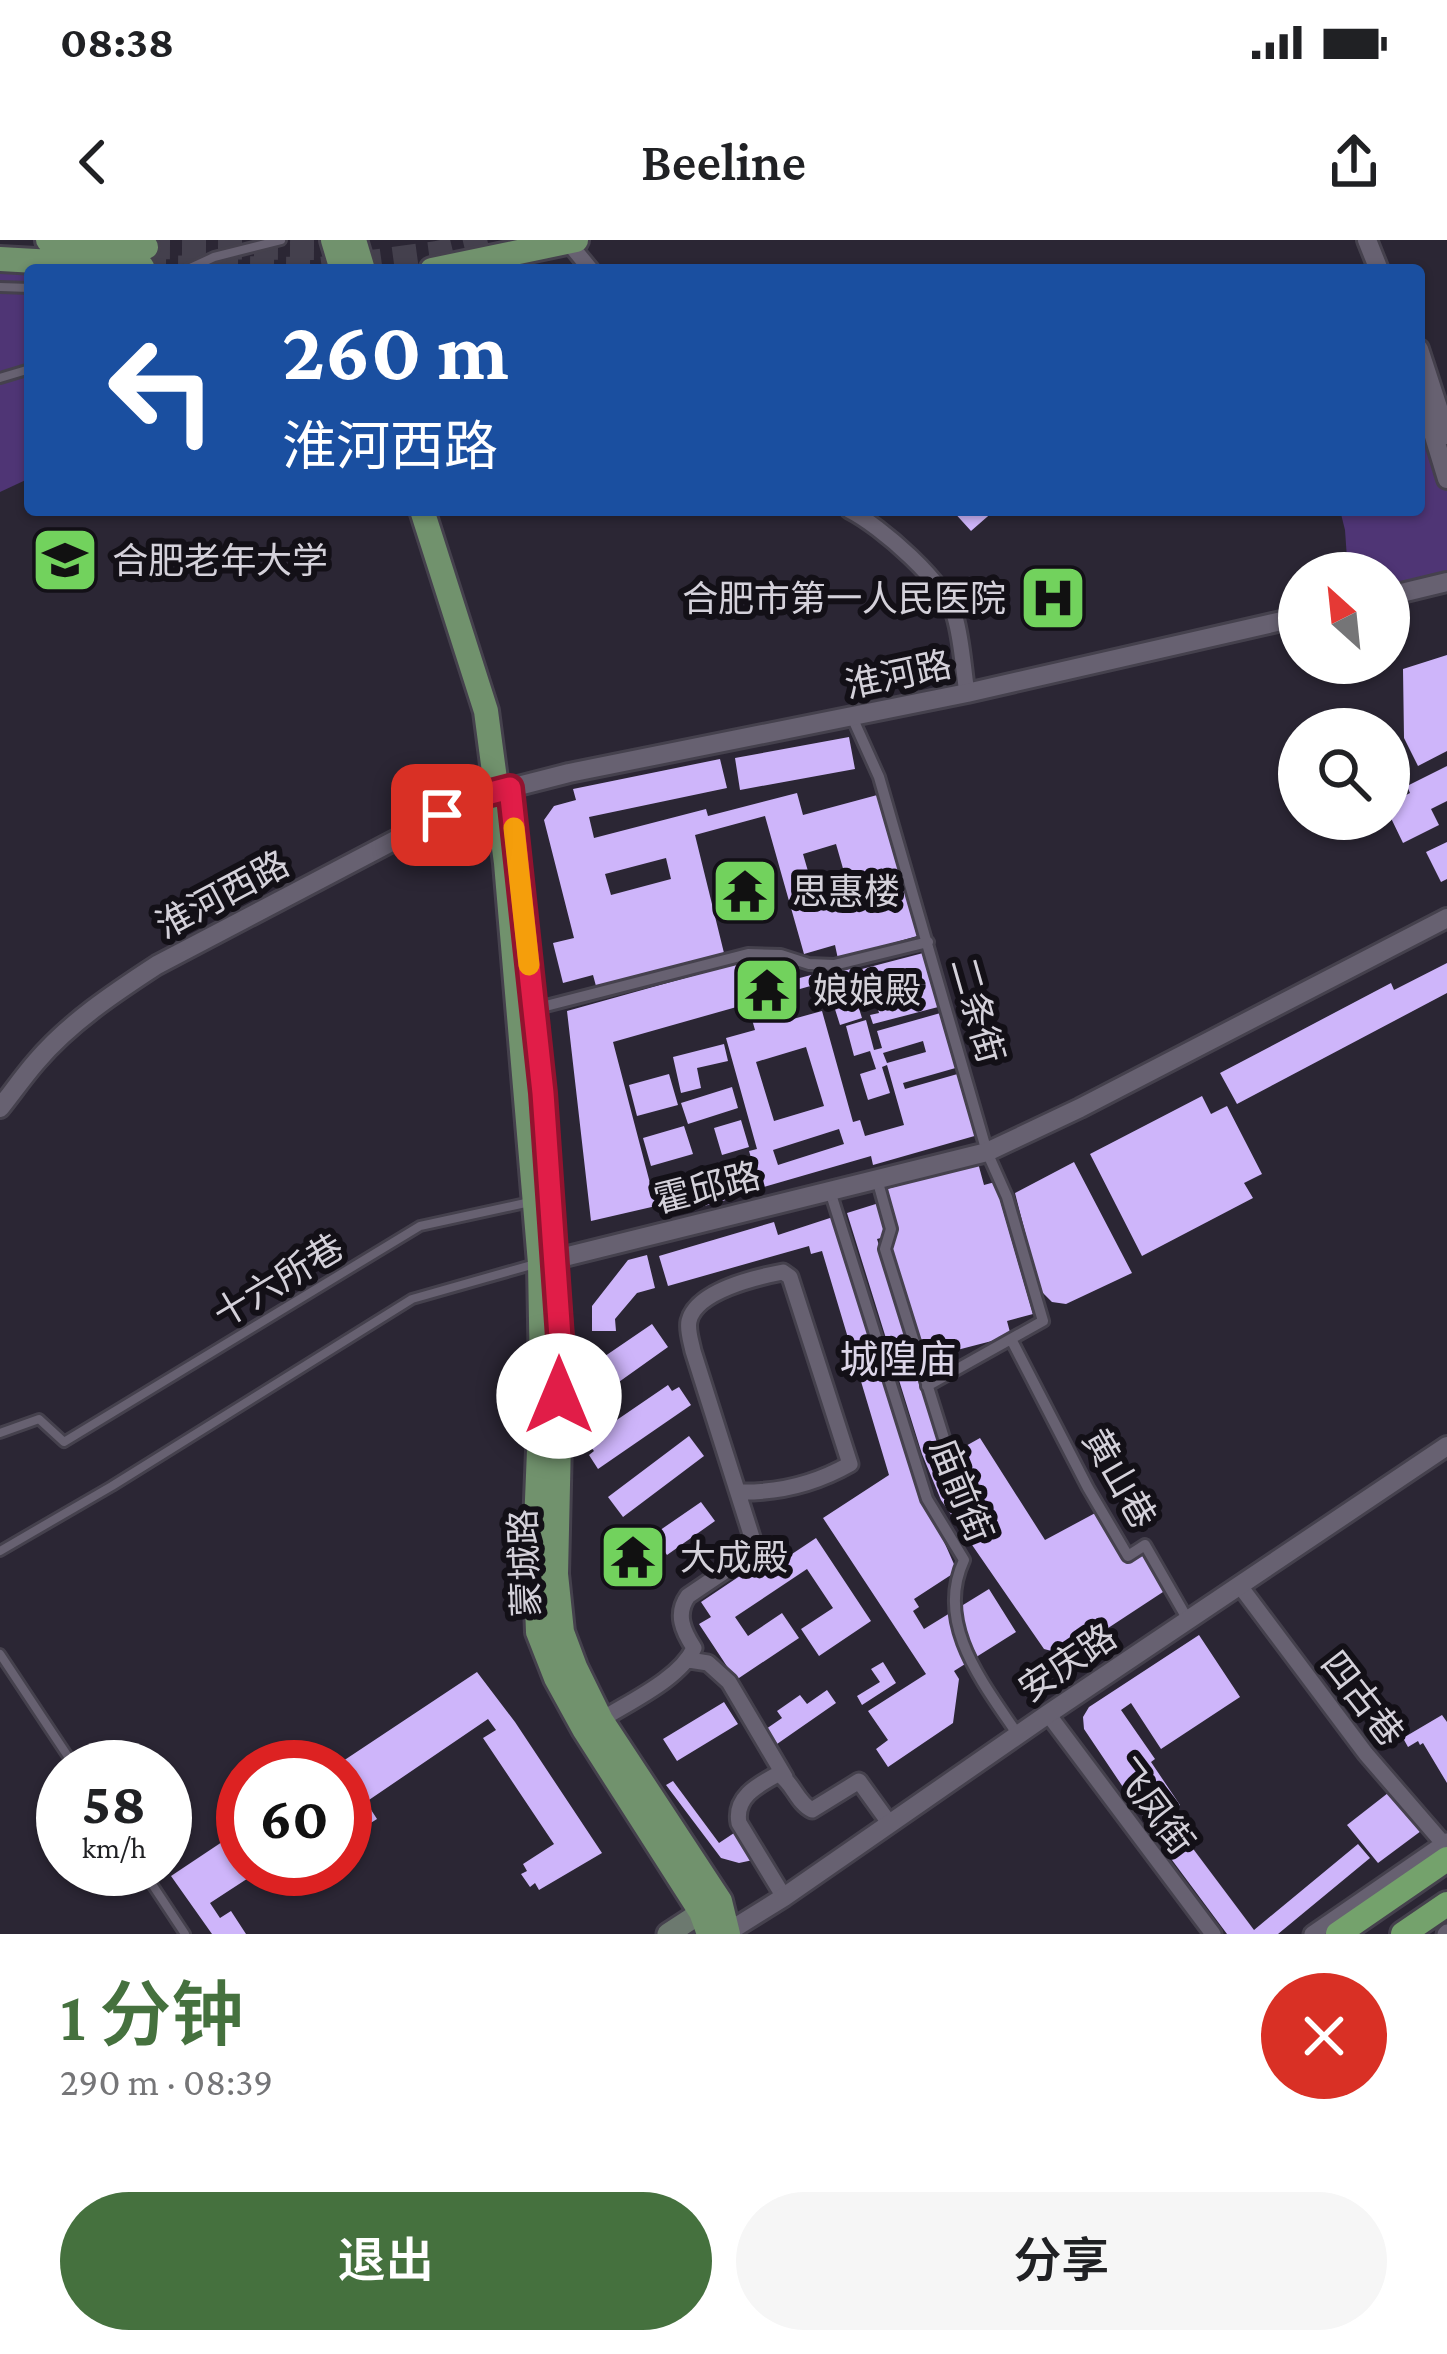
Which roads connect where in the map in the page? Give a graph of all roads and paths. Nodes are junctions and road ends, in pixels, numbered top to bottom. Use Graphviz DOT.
graph roads {
  1 [pos="48,240"];
  2 [pos="281,240"];
  3 [pos="572,241"];
  4 [pos="0,259"];
  5 [pos="199,264"];
  6 [pos="462,264"];
  7 [pos="1425,367"];
  8 [pos="1425,407"];
  9 [pos="1447,435"];
  10 [pos="1447,479"];
  11 [pos="424,516"];
  12 [pos="442,516"];
  13 [pos="858,516"];
  14 [pos="1447,582"];
  15 [pos="1410,591"];
  16 [pos="1278,622"];
  17 [pos="967,693"];
  18 [pos="852,717"];
  19 [pos="503,790"];
  20 [pos="1447,918"];
  21 [pos="928,942"];
  22 [pos="534,1010"];
  23 [pos="0,1108"];
  24 [pos="987,1152"];
  25 [pos="877,1179"];
  26 [pos="830,1190"];
  27 [pos="534,1201"];
  28 [pos="546,1261"];
  29 [pos="1011,1339"];
  30 [pos="927,1386"];
  31 [pos="0,1433"];
  32 [pos="1447,1446"];
  33 [pos="948,1451"];
  34 [pos="738,1492"];
  35 [pos="0,1551"];
  36 [pos="1240,1586"];
  37 [pos="1188,1620"];
  38 [pos="0,1654"];
  39 [pos="689,1660"];
  40 [pos="1048,1714"];
  41 [pos="601,1720"];
  42 [pos="1018,1735"];
  43 [pos="57,1740"];
  44 [pos="786,1778"];
  45 [pos="890,1824"];
  46 [pos="1446,1847"];
  47 [pos="160,1896"];
  48 [pos="784,1897"];
  49 [pos="1447,1904"];
  50 [pos="719,1924"];
  51 [pos="185,1934"];
  52 [pos="668,1934"];
  53 [pos="1213,1934"];
  54 [pos="1312,1934"];
  55 [pos="1338,1934"];
  56 [pos="1403,1934"];
  1 -- 4 [label="main road"];
  2 -- 5 [label="lane"];
  3 -- 6 [label="main road"];
  7 -- 9 [label="street"];
  8 -- 10 [label="street"];
  11 -- 19 [label="main road, 蒙城路"];
  12 -- 19 [label="main road, 蒙城路"];
  13 -- 17 [label="street"];
  14 -- 15 [label="street"];
  16 -- 17 [label="street, 淮河路"];
  17 -- 18 [label="street, 淮河路"];
  18 -- 19 [label="street, 淮河路"];
  18 -- 21 [label="street, 二条街"];
  19 -- 22 [label="main road, 蒙城路"];
  19 -- 23 [label="street, 淮河西路"];
  19 -- 27 [label="main road, 蒙城路"];
  20 -- 24 [label="street, 霍邱路"];
  21 -- 22 [label="street"];
  21 -- 24 [label="street, 二条街"];
  22 -- 28 [label="main road, 蒙城路"];
  24 -- 25 [label="street, 霍邱路"];
  24 -- 29 [label="street, 二条街"];
  25 -- 26 [label="street, 霍邱路"];
  25 -- 30 [label="street"];
  26 -- 28 [label="street, 霍邱路"];
  26 -- 42 [label="street, 庙前街"];
  27 -- 28 [label="main road, 蒙城路"];
  27 -- 31 [label="lane, 十六所巷"];
  28 -- 35 [label="lane, 霍邱路"];
  28 -- 41 [label="main road, 蒙城路"];
  28 -- 50 [label="main road, 蒙城路"];
  29 -- 30 [label="street"];
  29 -- 37 [label="street, 黄山巷"];
  30 -- 33 [label="street"];
  32 -- 36 [label="street, 安庆路"];
  34 -- 34 [label="street"];
  34 -- 39 [label="street"];
  36 -- 37 [label="street, 安庆路"];
  36 -- 46 [label="street, 四古巷"];
  37 -- 40 [label="street, 安庆路"];
  38 -- 43 [label="lane"];
  39 -- 41 [label="street"];
  39 -- 44 [label="street"];
  40 -- 42 [label="street, 安庆路"];
  40 -- 53 [label="street, 飞凤街"];
  41 -- 50 [label="main road, 蒙城路"];
  42 -- 45 [label="street, 安庆路"];
  44 -- 45 [label="street"];
  44 -- 48 [label="street"];
  45 -- 48 [label="street, 安庆路"];
  46 -- 54 [label="street"];
  46 -- 55 [label="highway"];
  47 -- 51 [label="lane"];
  48 -- 50 [label="street, 安庆路"];
  49 -- 56 [label="highway"];
  50 -- 52 [label="main road, 安庆路"];
}
